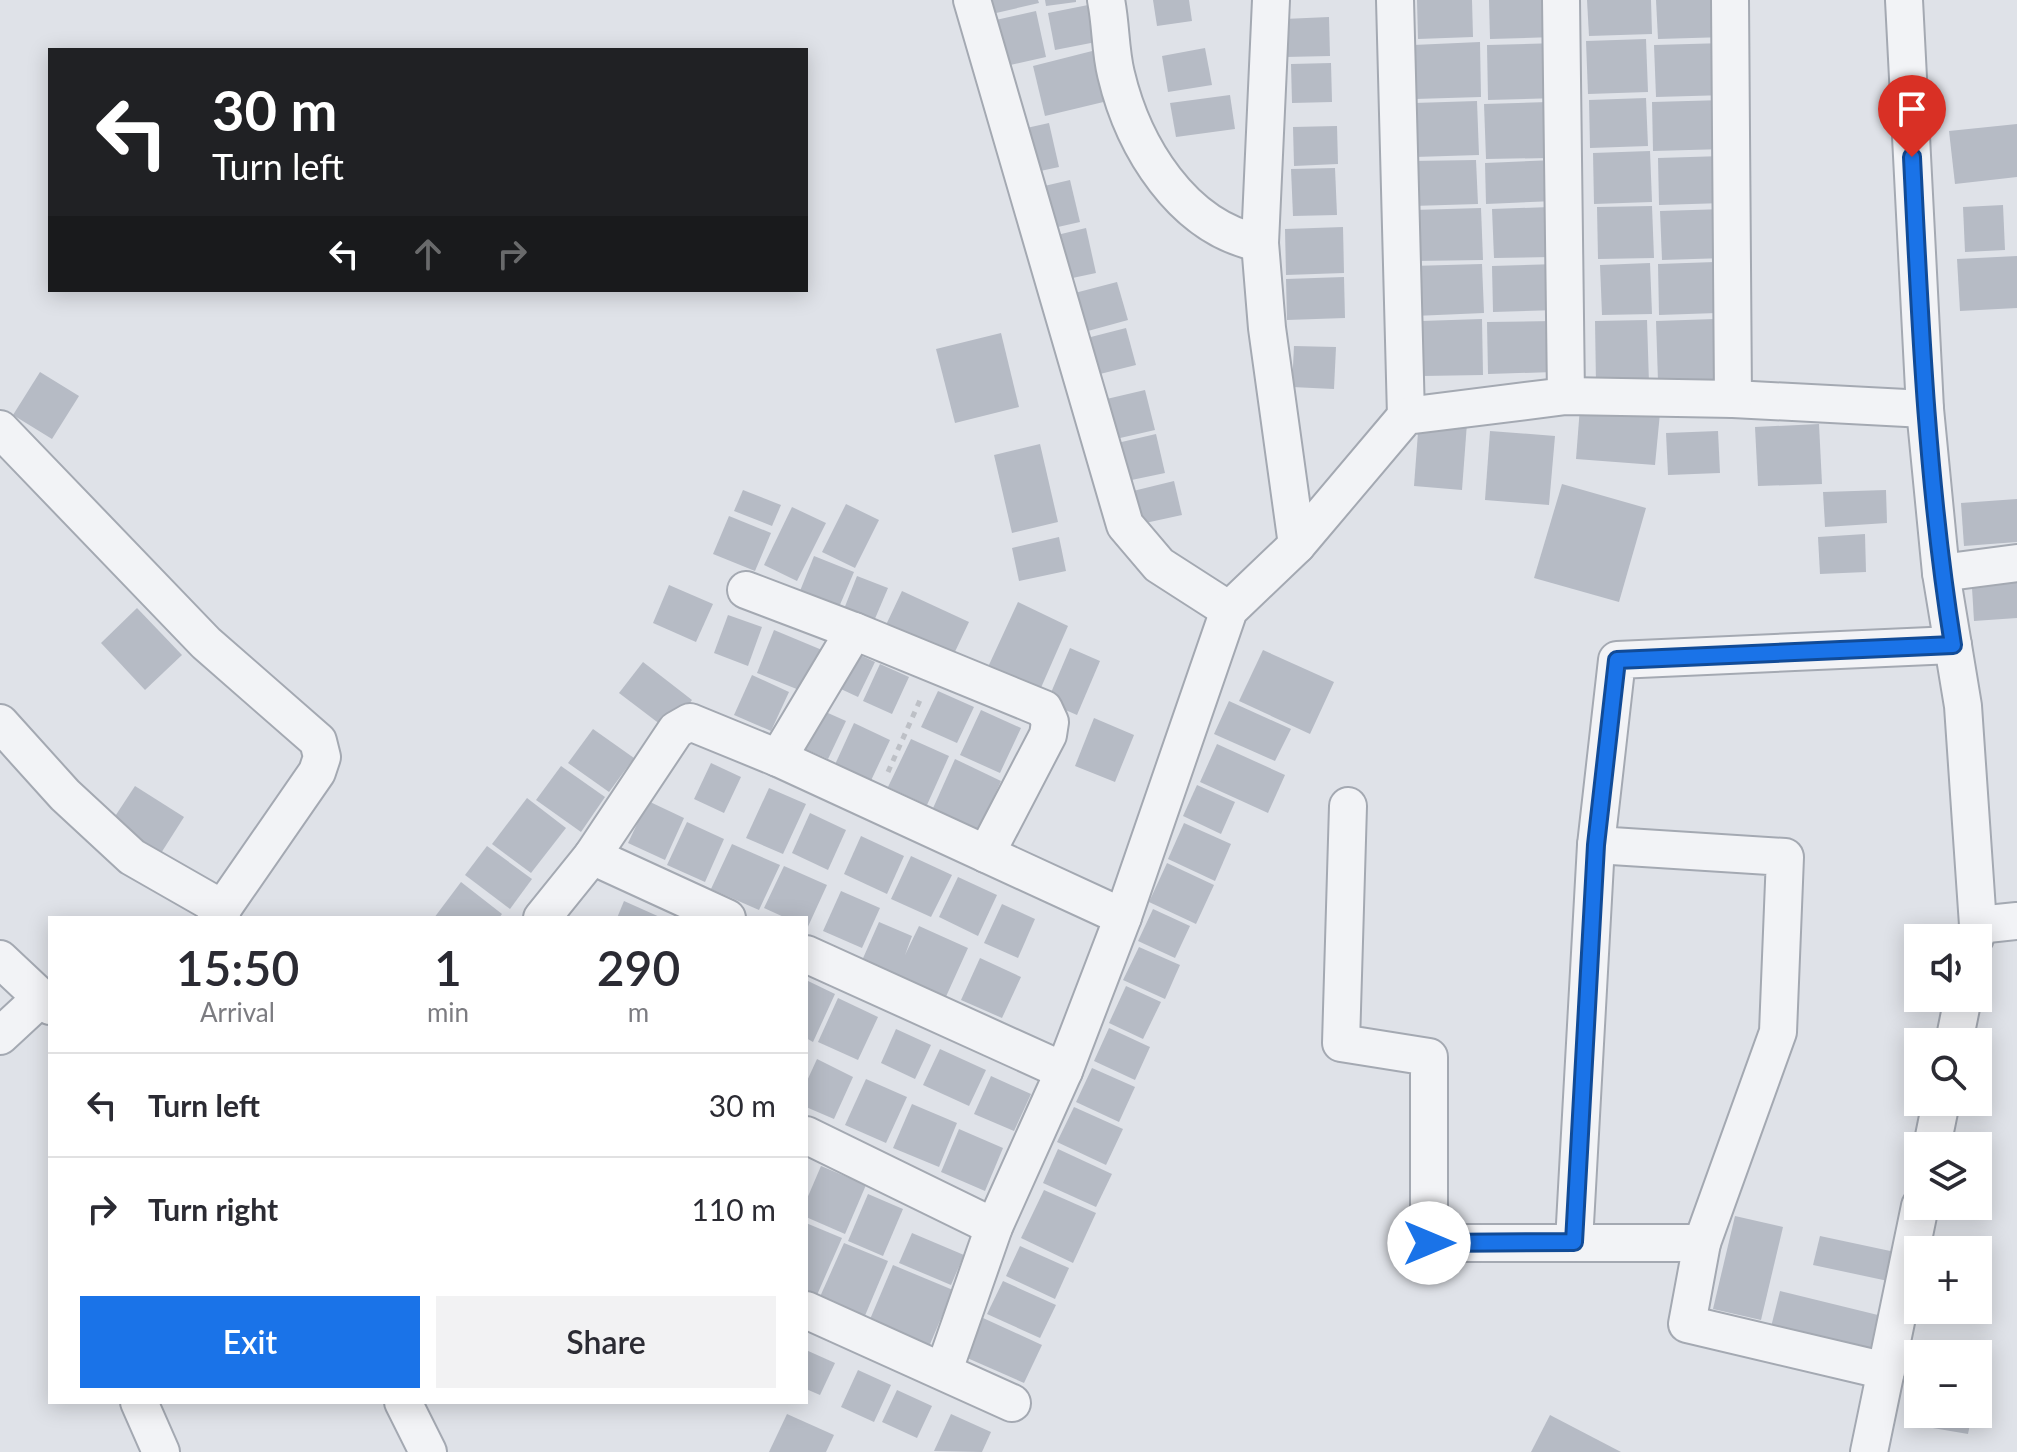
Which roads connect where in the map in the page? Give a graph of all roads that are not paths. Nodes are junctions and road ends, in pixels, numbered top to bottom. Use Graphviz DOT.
graph roads {
  1 [pos="972,0"];
  2 [pos="1106,0"];
  3 [pos="1271,0"];
  4 [pos="1395,0"];
  5 [pos="1561,0"];
  6 [pos="1730,0"];
  7 [pos="1904,0"];
  8 [pos="1260,243"];
  9 [pos="1566,396"];
  10 [pos="1733,399"];
  11 [pos="1925,409"];
  12 [pos="1406,416"];
  13 [pos="0,429"];
  14 [pos="1297,545"];
  15 [pos="2017,563"];
  16 [pos="1941,573"];
  17 [pos="746,590"];
  18 [pos="1229,610"];
  19 [pos="854,631"];
  20 [pos="1953,645"];
  21 [pos="0,723"];
  22 [pos="778,758"];
  23 [pos="1348,806"];
  24 [pos="1596,845"];
  25 [pos="986,854"];
  26 [pos="592,856"];
  27 [pos="220,913"];
  28 [pos="544,916"];
  29 [pos="723,916"];
  30 [pos="1123,917"];
  31 [pos="2017,921"];
  32 [pos="1976,924"];
  33 [pos="1992,928"];
  34 [pos="808,955"];
  35 [pos="0,959"];
  36 [pos="45,1003"];
  37 [pos="0,1036"];
  38 [pos="1064,1071"];
  39 [pos="808,1136"];
  40 [pos="1917,1220"];
  41 [pos="994,1227"];
  42 [pos="1574,1242"];
  43 [pos="1702,1243"];
  44 [pos="808,1311"];
  45 [pos="944,1370"];
  46 [pos="1886,1371"];
  47 [pos="1012,1403"];
  48 [pos="140,1404"];
  49 [pos="404,1404"];
  50 [pos="161,1452"];
  51 [pos="428,1452"];
  52 [pos="1869,1452"];
  1 -- 18 [label="street"];
  2 -- 8 [label="street"];
  3 -- 8 [label="street"];
  4 -- 12 [label="street"];
  5 -- 9 [label="street"];
  6 -- 10 [label="street"];
  7 -- 11 [label="street"];
  8 -- 14 [label="street"];
  9 -- 10 [label="street"];
  9 -- 12 [label="street"];
  10 -- 11 [label="street"];
  11 -- 16 [label="street"];
  12 -- 14 [label="street"];
  13 -- 27 [label="street"];
  14 -- 18 [label="street"];
  15 -- 16 [label="street"];
  16 -- 20 [label="street"];
  17 -- 19 [label="street"];
  18 -- 30 [label="street"];
  19 -- 22 [label="street"];
  19 -- 25 [label="street"];
  20 -- 24 [label="street"];
  20 -- 32 [label="street"];
  21 -- 27 [label="street"];
  22 -- 25 [label="street"];
  22 -- 26 [label="street"];
  23 -- 42 [label="street"];
  24 -- 42 [label="street"];
  24 -- 43 [label="street"];
  25 -- 30 [label="street"];
  26 -- 28 [label="street"];
  26 -- 29 [label="street"];
  30 -- 38 [label="street"];
  31 -- 33 [label="street"];
  34 -- 38 [label="street"];
  35 -- 36 [label="street"];
  36 -- 37 [label="street"];
  38 -- 41 [label="street"];
  39 -- 41 [label="street"];
  40 -- 46 [label="street"];
  41 -- 45 [label="street"];
  42 -- 43 [label="street"];
  43 -- 46 [label="street"];
  44 -- 45 [label="street"];
  45 -- 47 [label="street"];
  46 -- 52 [label="street"];
  48 -- 50 [label="street"];
  49 -- 51 [label="street"];
}
